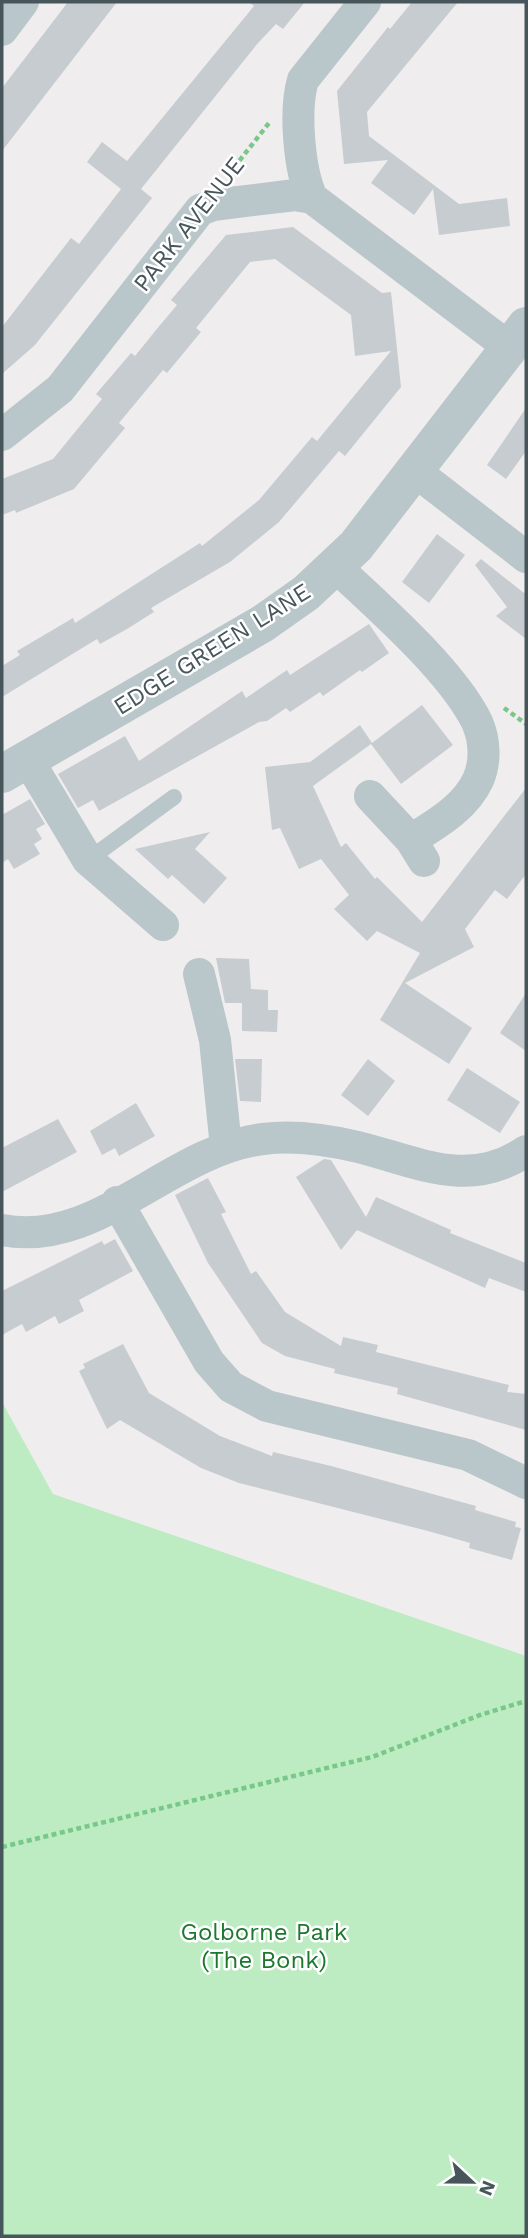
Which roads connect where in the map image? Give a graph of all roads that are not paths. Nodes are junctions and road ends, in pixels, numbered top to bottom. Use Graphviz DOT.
graph roads {
  1 [pos="23,2"];
  2 [pos="365,2"];
  3 [pos="2,30"];
  4 [pos="312,198"];
  5 [pos="518,337"];
  6 [pos="2,435"];
  7 [pos="415,472"];
  8 [pos="526,557"];
  9 [pos="336,567"];
  10 [pos="15,767"];
  11 [pos="370,796"];
  12 [pos="174,797"];
  13 [pos="88,860"];
  14 [pos="163,925"];
  15 [pos="199,974"];
  16 [pos="226,1147"];
  17 [pos="526,1151"];
  18 [pos="117,1202"];
  19 [pos="2,1230"];
  20 [pos="526,1483"];
  1 -- 3 [label="street"];
  2 -- 4 [label="street"];
  4 -- 5 [label="street"];
  4 -- 6 [label="street, PARK AVENUE"];
  5 -- 7 [label="street, EDGE GREEN LANE"];
  7 -- 8 [label="street"];
  7 -- 9 [label="street, EDGE GREEN LANE"];
  9 -- 10 [label="street, EDGE GREEN LANE"];
  9 -- 11 [label="street"];
  10 -- 13 [label="street"];
  12 -- 13 [label="lane"];
  13 -- 14 [label="street"];
  15 -- 16 [label="street"];
  16 -- 17 [label="street"];
  16 -- 18 [label="street"];
  18 -- 19 [label="street"];
  18 -- 20 [label="street"];
}
